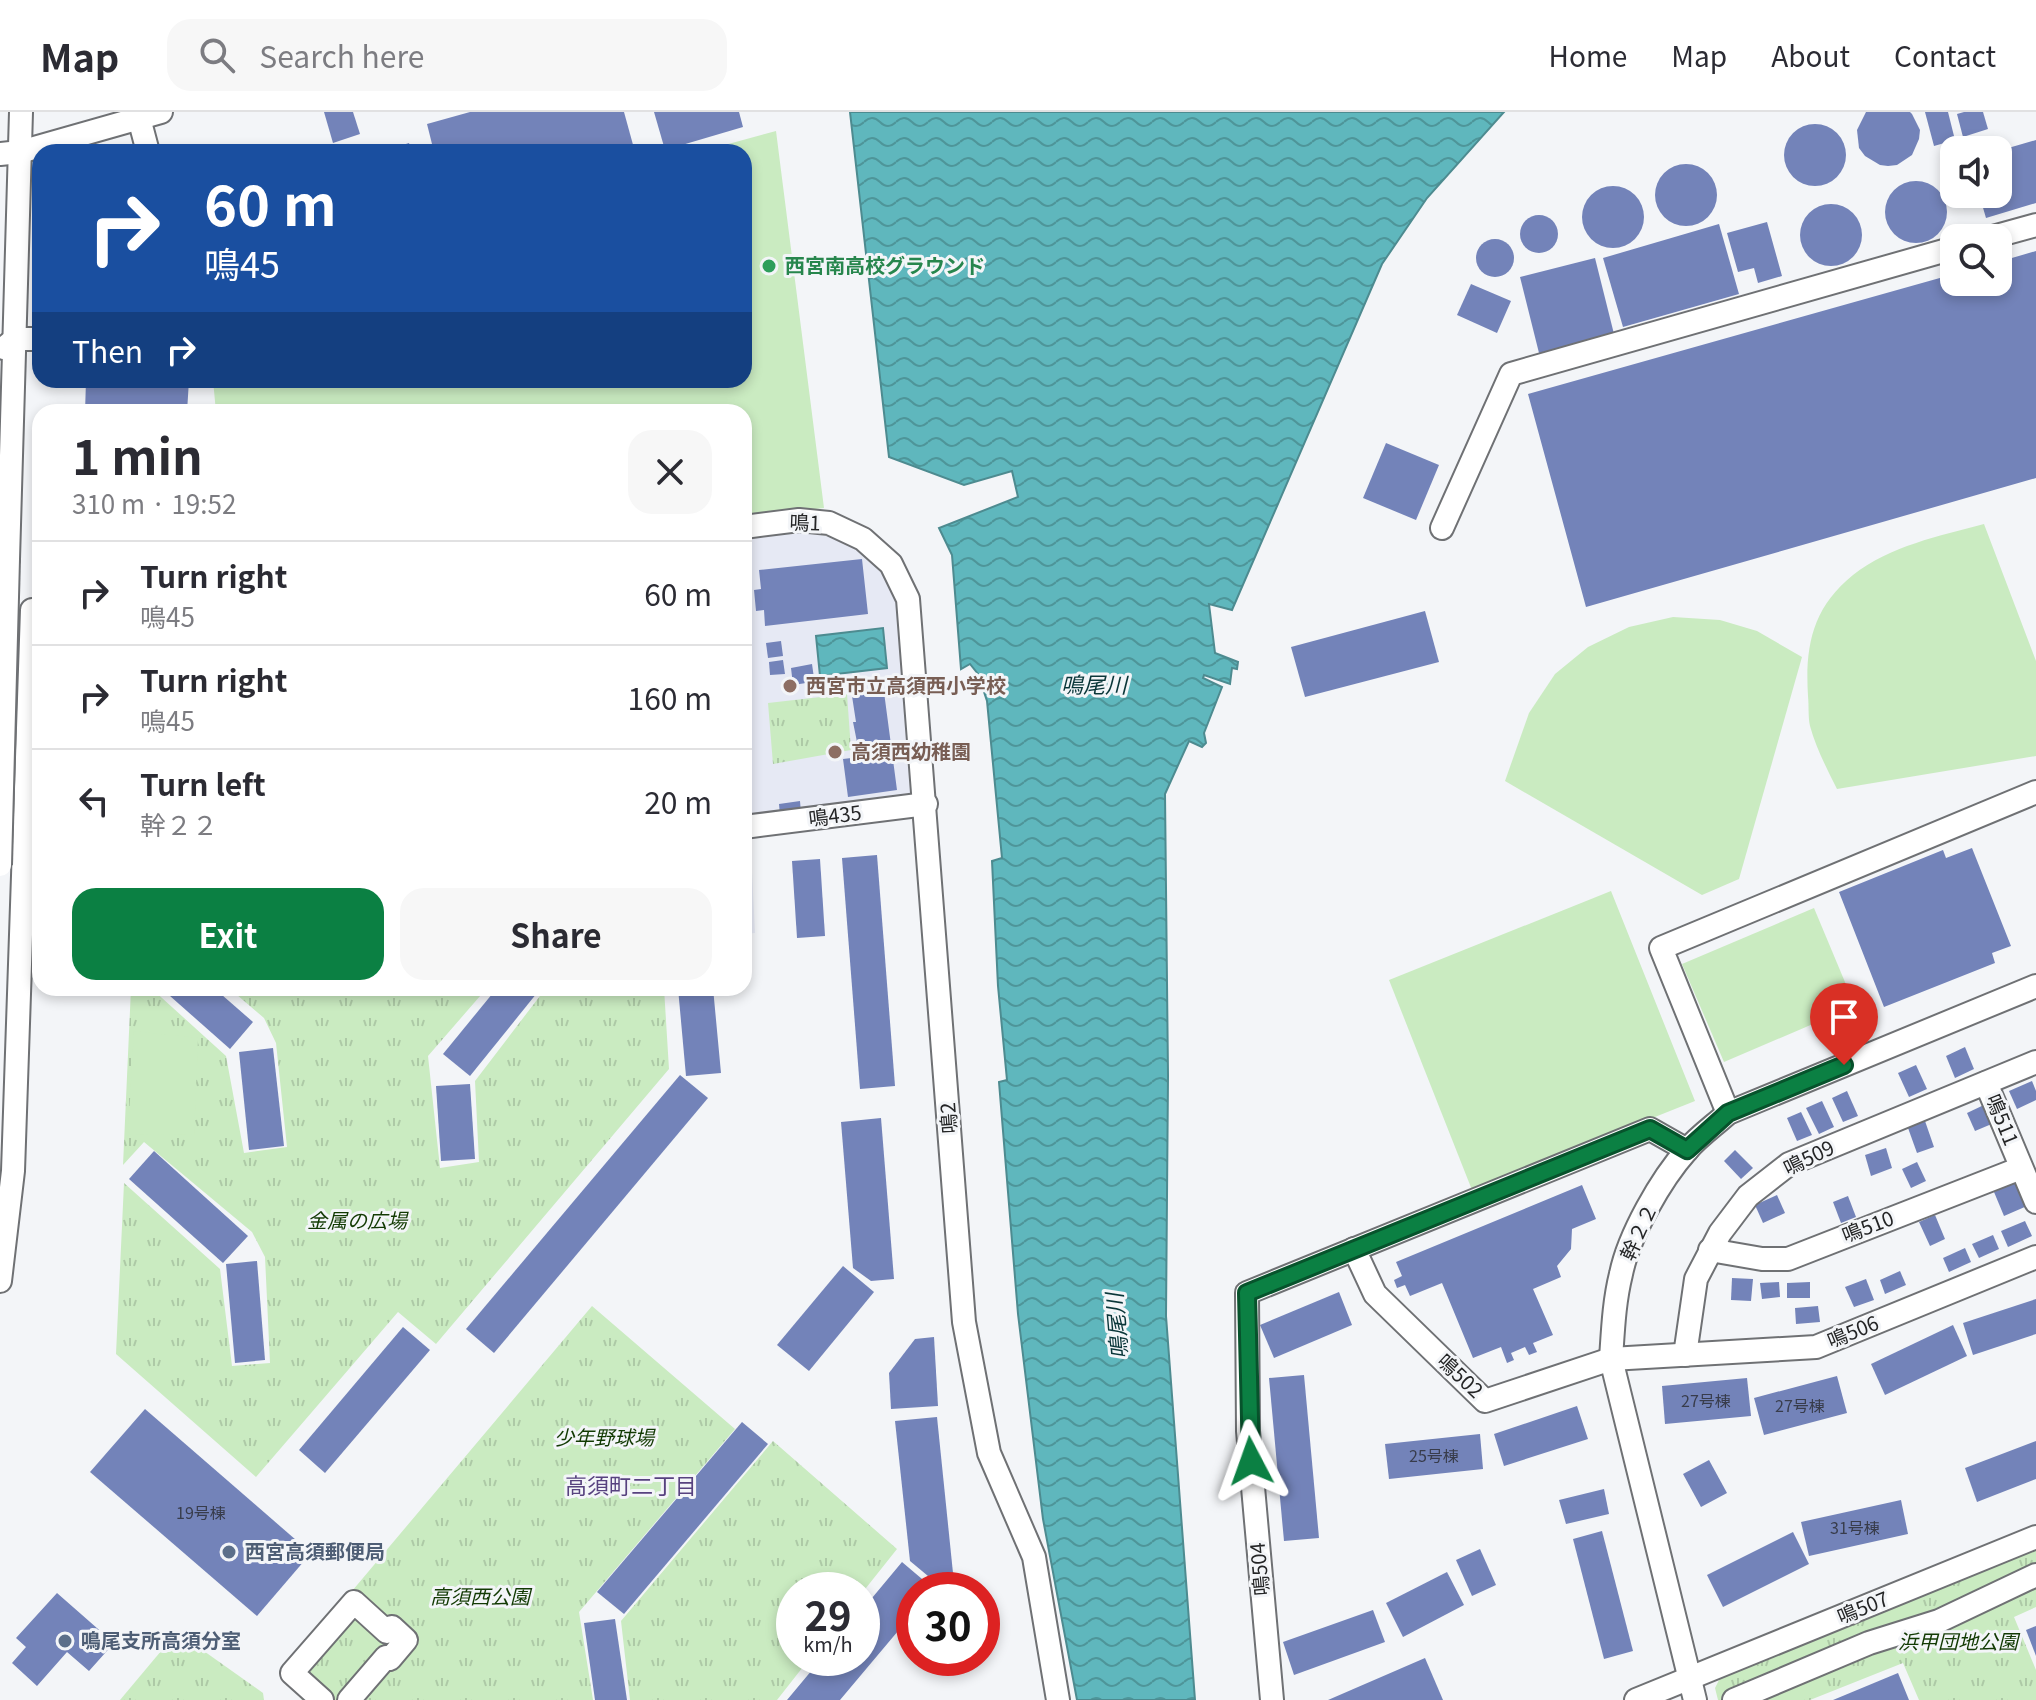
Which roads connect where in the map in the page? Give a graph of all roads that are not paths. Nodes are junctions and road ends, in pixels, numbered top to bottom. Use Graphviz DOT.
graph roads {
  1 [pos="21,112"];
  2 [pos="161,112"];
  3 [pos="139,118"];
  4 [pos="43,144"];
  5 [pos="146,144"];
  6 [pos="32,147"];
  7 [pos="10,153"];
  8 [pos="2036,225"];
  9 [pos="2012,232"];
  10 [pos="1940,252"];
  11 [pos="32,340"];
  12 [pos="7,345"];
  13 [pos="752,526"];
  14 [pos="1442,528"];
  15 [pos="863,539"];
  16 [pos="32,610"];
  17 [pos="0,611"];
  18 [pos="32,708"];
  19 [pos="2036,792"];
  20 [pos="926,804"];
  21 [pos="752,826"];
  22 [pos="0,865"];
  23 [pos="2036,986"];
  24 [pos="2036,1062"];
  25 [pos="1986,1083"];
  26 [pos="1728,1113"];
  27 [pos="1687,1150"];
  28 [pos="2021,1168"];
  29 [pos="2036,1202"];
  30 [pos="1354,1249"];
  31 [pos="1710,1250"];
  32 [pos="2036,1257"];
  33 [pos="0,1281"];
  34 [pos="1685,1355"];
  35 [pos="1611,1359"];
  36 [pos="2036,1537"];
  37 [pos="2036,1575"];
  38 [pos="1693,1689"];
  39 [pos="322,1700"];
  40 [pos="349,1700"];
  41 [pos="1058,1700"];
  42 [pos="1272,1700"];
  43 [pos="1636,1700"];
  44 [pos="1734,1700"];
  1 -- 7 [label="street"];
  2 -- 3 [label="street"];
  3 -- 4 [label="street"];
  3 -- 5 [label="street"];
  6 -- 7 [label="street"];
  7 -- 12 [label="street"];
  8 -- 9 [label="street"];
  10 -- 14 [label="street"];
  11 -- 12 [label="street"];
  12 -- 22 [label="street, bridge"];
  13 -- 15 [label="street, 鳴1"];
  15 -- 20 [label="street, 鳴2"];
  16 -- 17 [label="street"];
  18 -- 33 [label="street"];
  19 -- 26 [label="street"];
  20 -- 21 [label="street, 鳴435"];
  20 -- 41 [label="street, 鳴2"];
  23 -- 26 [label="street, 幹２２"];
  24 -- 25 [label="street, 鳴509"];
  25 -- 28 [label="street, 鳴511"];
  25 -- 31 [label="street, 鳴509"];
  26 -- 27 [label="street, 幹２２"];
  27 -- 30 [label="street"];
  27 -- 35 [label="street, 幹２２"];
  28 -- 29 [label="street, 鳴511"];
  28 -- 31 [label="street, 鳴510"];
  30 -- 35 [label="street, 鳴502"];
  30 -- 42 [label="street, 鳴504"];
  31 -- 34 [label="street, 鳴509"];
  32 -- 34 [label="street, 鳴506"];
  34 -- 35 [label="street, 鳴506"];
  35 -- 38 [label="street, 幹２２"];
  36 -- 38 [label="street, 鳴507"];
  37 -- 44 [label="street"];
  38 -- 43 [label="street"];
  39 -- 40 [label="street"];
}
